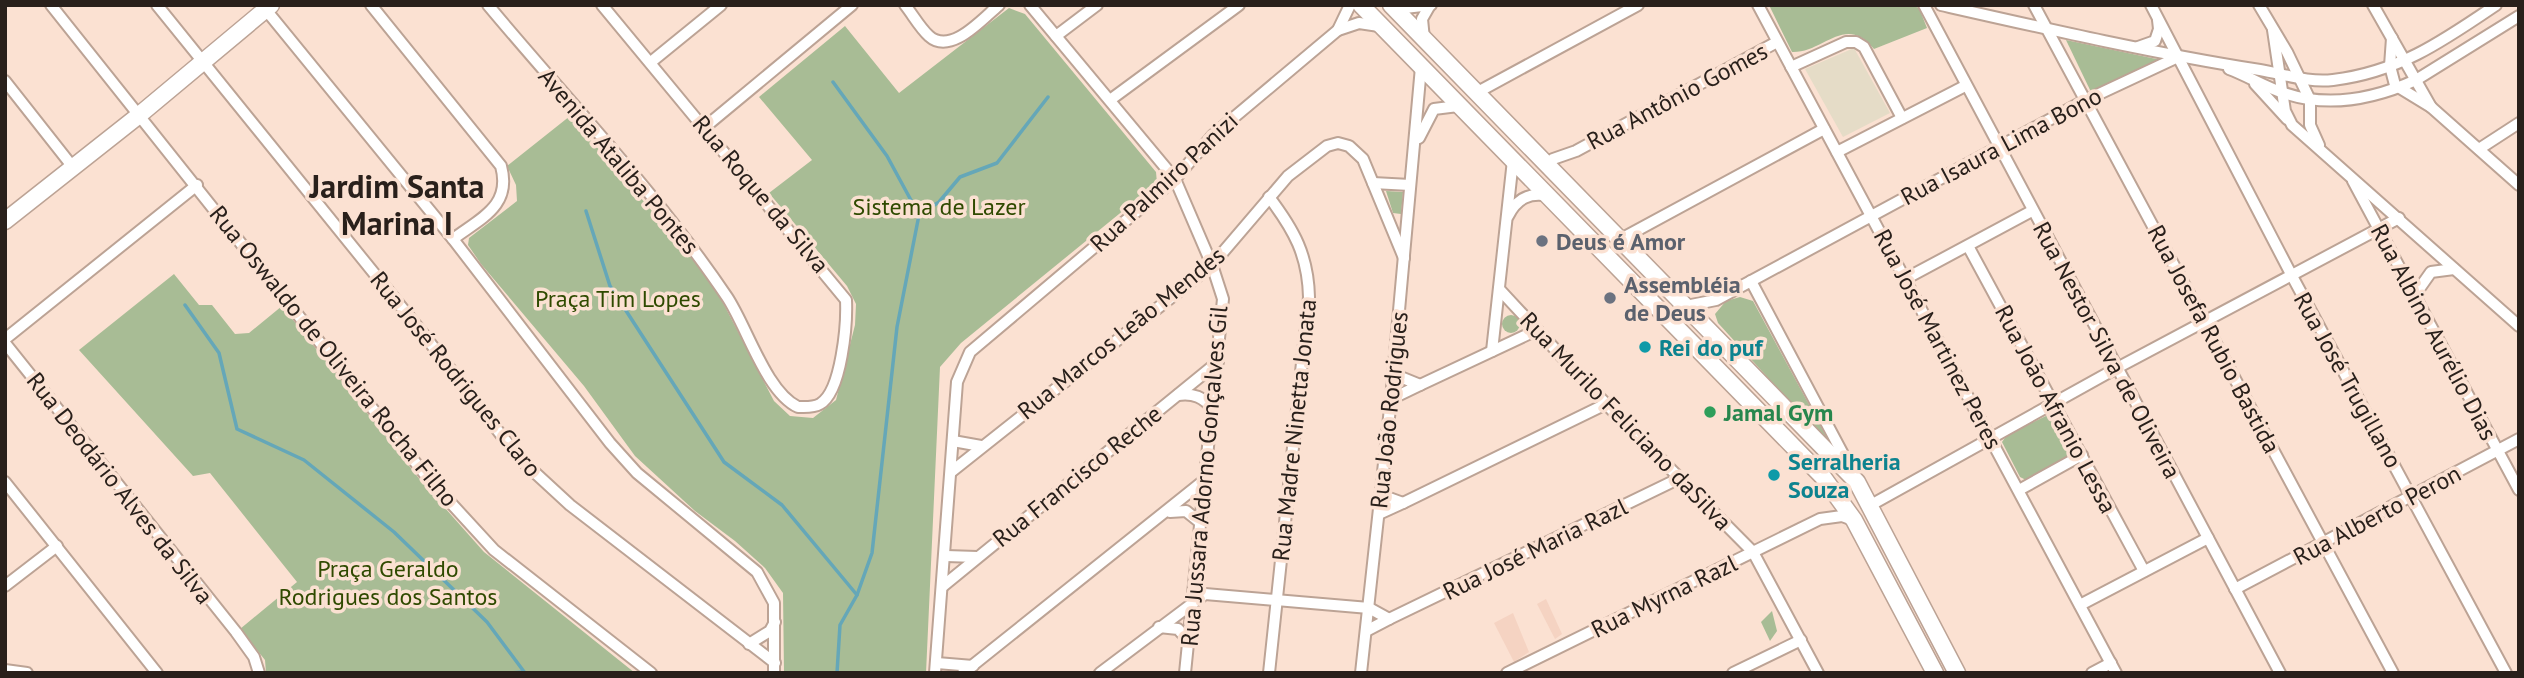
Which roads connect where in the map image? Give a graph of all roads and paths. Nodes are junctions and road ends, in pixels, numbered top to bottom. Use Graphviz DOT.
graph roads {
  1 [pos="51,5"];
  2 [pos="157,5"];
  3 [pos="371,5"];
  4 [pos="488,5"];
  5 [pos="602,5"];
  6 [pos="721,5"];
  7 [pos="852,5"];
  8 [pos="905,5"];
  9 [pos="999,5"];
  10 [pos="1030,5"];
  11 [pos="1097,5"];
  12 [pos="1239,5"];
  13 [pos="1350,5"];
  14 [pos="1361,5"];
  15 [pos="1431,5"];
  16 [pos="1638,5"];
  17 [pos="1758,5"];
  18 [pos="1924,5"];
  19 [pos="2034,5"];
  20 [pos="2151,5"];
  21 [pos="2259,5"];
  22 [pos="2373,5"];
  23 [pos="1945,6"];
  24 [pos="266,7"];
  25 [pos="1393,7"];
  26 [pos="2489,7"];
  27 [pos="2519,16"];
  28 [pos="2157,17"];
  29 [pos="1935,26"];
  30 [pos="1383,28"];
  31 [pos="1338,30"];
  32 [pos="2047,30"];
  33 [pos="2273,30"];
  34 [pos="1056,36"];
  35 [pos="2392,38"];
  36 [pos="1424,40"];
  37 [pos="1777,42"];
  38 [pos="2136,48"];
  39 [pos="2424,53"];
  40 [pos="2278,56"];
  41 [pos="2178,57"];
  42 [pos="2405,61"];
  43 [pos="204,62"];
  44 [pos="651,62"];
  45 [pos="2203,62"];
  46 [pos="2217,65"];
  47 [pos="2390,66"];
  48 [pos="1421,67"];
  49 [pos="1791,67"];
  50 [pos="2260,70"];
  51 [pos="2432,72"];
  52 [pos="2280,74"];
  53 [pos="2301,79"];
  54 [pos="2251,80"];
  55 [pos="2416,80"];
  56 [pos="5,81"];
  57 [pos="2192,85"];
  58 [pos="1965,86"];
  59 [pos="2398,88"];
  60 [pos="1476,93"];
  61 [pos="2282,93"];
  62 [pos="1110,100"];
  63 [pos="2310,100"];
  64 [pos="2084,101"];
  65 [pos="1458,106"];
  66 [pos="2431,107"];
  67 [pos="138,116"];
  68 [pos="1902,118"];
  69 [pos="2519,124"];
  70 [pos="2292,125"];
  71 [pos="705,127"];
  72 [pos="1824,129"];
  73 [pos="1415,147"];
  74 [pos="2320,147"];
  75 [pos="1999,148"];
  76 [pos="2479,149"];
  77 [pos="1576,150"];
  78 [pos="1837,152"];
  79 [pos="1537,153"];
  80 [pos="1564,154"];
  81 [pos="1513,160"];
  82 [pos="1548,165"];
  83 [pos="72,166"];
  84 [pos="2349,174"];
  85 [pos="1175,179"];
  86 [pos="1563,181"];
  87 [pos="1373,183"];
  88 [pos="197,185"];
  89 [pos="1410,185"];
  90 [pos="2519,185"];
  91 [pos="1545,191"];
  92 [pos="1269,197"];
  93 [pos="2377,199"];
  94 [pos="2032,211"];
  95 [pos="1871,215"];
  96 [pos="6,218"];
  97 [pos="2399,218"];
  98 [pos="1506,221"];
  99 [pos="2379,229"];
  100 [pos="453,239"];
  101 [pos="1621,239"];
  102 [pos="1968,246"];
  103 [pos="1404,258"];
  104 [pos="1212,265"];
  105 [pos="2454,269"];
  106 [pos="2292,276"];
  107 [pos="1905,279"];
  108 [pos="1751,281"];
  109 [pos="1499,289"];
  110 [pos="1716,300"];
  111 [pos="2417,300"];
  112 [pos="1686,306"];
  113 [pos="2206,320"];
  114 [pos="1702,322"];
  115 [pos="2519,326"];
  116 [pos="1537,330"];
  117 [pos="5,341"];
  118 [pos="1492,351"];
  119 [pos="1705,354"];
  120 [pos="1218,362"];
  121 [pos="2117,368"];
  122 [pos="1393,374"];
  123 [pos="1420,386"];
  124 [pos="1178,395"];
  125 [pos="1391,399"];
  126 [pos="2053,403"];
  127 [pos="820,404"];
  128 [pos="1606,404"];
  129 [pos="1213,409"];
  130 [pos="1990,438"];
  131 [pos="2519,439"];
  132 [pos="953,441"];
  133 [pos="981,446"];
  134 [pos="2497,451"];
  135 [pos="2082,455"];
  136 [pos="951,472"];
  137 [pos="1680,478"];
  138 [pos="1206,480"];
  139 [pos="5,482"];
  140 [pos="1857,482"];
  141 [pos="2019,490"];
  142 [pos="2519,490"];
  143 [pos="1835,491"];
  144 [pos="1381,495"];
  145 [pos="2411,496"];
  146 [pos="1403,503"];
  147 [pos="1869,506"];
  148 [pos="1164,514"];
  149 [pos="1379,514"];
  150 [pos="1820,519"];
  151 [pos="1854,520"];
  152 [pos="1201,523"];
  153 [pos="2208,538"];
  154 [pos="2325,544"];
  155 [pos="57,546"];
  156 [pos="1753,552"];
  157 [pos="946,556"];
  158 [pos="977,557"];
  159 [pos="2144,571"];
  160 [pos="5,586"];
  161 [pos="943,586"];
  162 [pos="2235,589"];
  163 [pos="1194,599"];
  164 [pos="1277,600"];
  165 [pos="2080,605"];
  166 [pos="1369,608"];
  167 [pos="1390,619"];
  168 [pos="775,622"];
  169 [pos="1159,627"];
  170 [pos="1366,631"];
  171 [pos="1801,640"];
  172 [pos="1189,641"];
  173 [pos="750,643"];
  174 [pos="973,666"];
  175 [pos="775,668"];
  176 [pos="936,668"];
  177 [pos="2113,668"];
  178 [pos="10,671"];
  179 [pos="27,673"];
  180 [pos="157,673"];
  181 [pos="259,673"];
  182 [pos="651,673"];
  183 [pos="963,673"];
  184 [pos="1100,673"];
  185 [pos="1185,673"];
  186 [pos="1269,673"];
  187 [pos="1361,673"];
  188 [pos="1507,673"];
  189 [pos="1733,673"];
  190 [pos="1818,673"];
  191 [pos="1935,673"];
  192 [pos="1957,673"];
  193 [pos="2091,673"];
  194 [pos="2280,673"];
  195 [pos="2393,673"];
  196 [pos="2505,673"];
  1 -- 67 [label="street, Rua Oswaldo de Oliveira Rocha Filho"];
  2 -- 43 [label="street, Rua José Rodrigues Claro"];
  3 -- 100 [label="street"];
  4 -- 127 [label="street, Avenida Ataliba Pontes"];
  5 -- 44 [label="street, Rua Roque da Silva"];
  6 -- 44 [label="street"];
  7 -- 71 [label="street"];
  8 -- 9 [label="street"];
  10 -- 34 [label="street, Rua Jussara Adorno Gonçalves Gil"];
  11 -- 34 [label="street"];
  12 -- 62 [label="street"];
  13 -- 31 [label="street, Rua Palmiro Panizi"];
  14 -- 30 [label="main road"];
  15 -- 25 [label="street"];
  15 -- 36 [label="street"];
  16 -- 60 [label="street"];
  17 -- 37 [label="street, Rua José Martinez Peres"];
  18 -- 29 [label="street, Rua Nestor Silva de Oliveira"];
  19 -- 32 [label="street, Rua Josefa Rubio Bastida"];
  20 -- 28 [label="street, Rua José Trugillano"];
  21 -- 33 [label="street"];
  22 -- 35 [label="street"];
  23 -- 29 [label="street"];
  23 -- 32 [label="street"];
  24 -- 43 [label="main road"];
  24 -- 100 [label="street"];
  25 -- 36 [label="main road"];
  26 -- 39 [label="street"];
  27 -- 51 [label="street"];
  28 -- 38 [label="street"];
  28 -- 41 [label="street, Rua José Trugillano"];
  29 -- 58 [label="street, Rua Nestor Silva de Oliveira"];
  30 -- 31 [label="street"];
  30 -- 48 [label="main road"];
  30 -- 60 [label="main road"];
  31 -- 85 [label="street, Rua Palmiro Panizi"];
  32 -- 38 [label="street"];
  32 -- 64 [label="street, Rua Josefa Rubio Bastida"];
  33 -- 40 [label="street"];
  33 -- 53 [label="street"];
  34 -- 62 [label="street, Rua Jussara Adorno Gonçalves Gil"];
  35 -- 39 [label="street"];
  35 -- 42 [label="street"];
  35 -- 47 [label="street"];
  36 -- 60 [label="main road"];
  37 -- 49 [label="street, Rua José Martinez Peres"];
  37 -- 77 [label="street, Rua Antônio Gomes"];
  38 -- 41 [label="street"];
  39 -- 42 [label="street"];
  40 -- 50 [label="street"];
  40 -- 52 [label="street"];
  41 -- 45 [label="street"];
  41 -- 57 [label="street, Rua José Trugillano"];
  41 -- 64 [label="street, Rua Isaura Lima Bono"];
  42 -- 47 [label="street"];
  42 -- 55 [label="street"];
  43 -- 67 [label="main road"];
  43 -- 173 [label="street, Rua José Rodrigues Claro"];
  44 -- 71 [label="street, Rua Roque da Silva"];
  45 -- 46 [label="street"];
  45 -- 57 [label="street"];
  46 -- 50 [label="street"];
  46 -- 54 [label="street"];
  47 -- 53 [label="street"];
  47 -- 59 [label="street"];
  48 -- 65 [label="main road"];
  48 -- 73 [label="street, Rua João Rodrigues"];
  49 -- 68 [label="street"];
  49 -- 72 [label="street, Rua José Martinez Peres"];
  50 -- 52 [label="street"];
  51 -- 55 [label="street"];
  51 -- 66 [label="street"];
  52 -- 53 [label="street"];
  52 -- 61 [label="street"];
  53 -- 63 [label="street"];
  54 -- 61 [label="street"];
  54 -- 70 [label="street"];
  55 -- 59 [label="street"];
  55 -- 66 [label="street"];
  56 -- 83 [label="street"];
  57 -- 106 [label="street, Rua José Trugillano"];
  58 -- 68 [label="street"];
  58 -- 75 [label="street, Rua Nestor Silva de Oliveira"];
  59 -- 63 [label="street"];
  59 -- 66 [label="street"];
  60 -- 79 [label="main road"];
  61 -- 63 [label="street"];
  61 -- 70 [label="street"];
  62 -- 85 [label="street, Rua Jussara Adorno Gonçalves Gil"];
  63 -- 74 [label="street"];
  64 -- 75 [label="street, Rua Isaura Lima Bono"];
  64 -- 113 [label="street, Rua Josefa Rubio Bastida"];
  65 -- 73 [label="street, Rua João Rodrigues"];
  65 -- 81 [label="main road"];
  66 -- 76 [label="street"];
  67 -- 83 [label="main road"];
  67 -- 88 [label="street, Rua Oswaldo de Oliveira Rocha Filho"];
  68 -- 78 [label="street"];
  69 -- 76 [label="street"];
  70 -- 74 [label="street"];
  71 -- 127 [label="street, Rua Roque da Silva"];
  72 -- 78 [label="street, Rua José Martinez Peres"];
  72 -- 101 [label="street"];
  73 -- 89 [label="street, Rua João Rodrigues"];
  74 -- 84 [label="street"];
  75 -- 94 [label="street, Rua Nestor Silva de Oliveira"];
  75 -- 95 [label="street, Rua Isaura Lima Bono"];
  76 -- 90 [label="street"];
  77 -- 80 [label="street, Rua Antônio Gomes"];
  77 -- 86 [label="street, Rua Antônio Gomes"];
  78 -- 95 [label="street, Rua José Martinez Peres"];
  79 -- 80 [label="street, Rua Antônio Gomes"];
  79 -- 82 [label="main road"];
  80 -- 82 [label="street, Rua Antônio Gomes"];
  81 -- 91 [label="main road"];
  81 -- 98 [label="street"];
  82 -- 86 [label="main road"];
  82 -- 91 [label="main road"];
  83 -- 96 [label="main road"];
  84 -- 93 [label="street"];
  84 -- 99 [label="street, Rua Albino Aurélio Dias"];
  85 -- 104 [label="street, Rua Jussara Adorno Gonçalves Gil"];
  85 -- 132 [label="street, Rua Palmiro Panizi"];
  86 -- 101 [label="main road"];
  87 -- 89 [label="street"];
  87 -- 92 [label="street, Rua Marcos Leão Mendes"];
  87 -- 103 [label="street, Rua Marcos Leão Mendes"];
  88 -- 117 [label="street"];
  88 -- 182 [label="street, Rua Oswaldo de Oliveira Rocha Filho"];
  89 -- 103 [label="street, Rua João Rodrigues"];
  91 -- 98 [label="street"];
  91 -- 119 [label="main road"];
  92 -- 104 [label="street, Rua Marcos Leão Mendes"];
  92 -- 164 [label="street, Rua Madre Ninetta Jonata"];
  93 -- 97 [label="street"];
  93 -- 99 [label="street"];
  94 -- 102 [label="street"];
  94 -- 121 [label="street, Rua Nestor Silva de Oliveira"];
  95 -- 107 [label="street, Rua José Martinez Peres"];
  95 -- 108 [label="street, Rua Isaura Lima Bono"];
  97 -- 99 [label="street"];
  97 -- 105 [label="street"];
  98 -- 109 [label="street"];
  99 -- 106 [label="street"];
  99 -- 111 [label="street, Rua Albino Aurélio Dias"];
  100 -- 168 [label="street"];
  101 -- 112 [label="main road"];
  102 -- 107 [label="street"];
  102 -- 126 [label="street, Rua João Afranio Lessa"];
  103 -- 122 [label="street, Rua João Rodrigues"];
  104 -- 120 [label="street, Rua Jussara Adorno Gonçalves Gil"];
  104 -- 133 [label="street, Rua Marcos Leão Mendes"];
  105 -- 111 [label="street"];
  105 -- 115 [label="street"];
  106 -- 113 [label="street"];
  106 -- 145 [label="street, Rua José Trugillano"];
  107 -- 130 [label="street, Rua José Martinez Peres"];
  108 -- 110 [label="street, Rua Isaura Lima Bono"];
  108 -- 140 [label="street"];
  109 -- 116 [label="street, Rua Murilo Feliciano daSilva"];
  109 -- 118 [label="street"];
  110 -- 112 [label="street, Rua Isaura Lima Bono"];
  110 -- 114 [label="street, Rua Isaura Lima Bono"];
  111 -- 134 [label="street, Rua Albino Aurélio Dias"];
  112 -- 114 [label="main road"];
  113 -- 121 [label="street"];
  113 -- 154 [label="street, Rua Josefa Rubio Bastida"];
  114 -- 119 [label="main road"];
  114 -- 140 [label="main road"];
  116 -- 118 [label="street"];
  116 -- 128 [label="street, Rua Murilo Feliciano daSilva"];
  117 -- 181 [label="street, Rua Deodário Alves da Silva"];
  118 -- 123 [label="street"];
  119 -- 143 [label="main road"];
  120 -- 124 [label="street, Rua Francisco Reche"];
  120 -- 129 [label="street, Rua Jussara Adorno Gonçalves Gil"];
  121 -- 126 [label="street"];
  121 -- 153 [label="street, Rua Nestor Silva de Oliveira"];
  122 -- 123 [label="street"];
  122 -- 125 [label="street, Rua João Rodrigues"];
  123 -- 125 [label="street"];
  124 -- 129 [label="street, Rua Francisco Reche"];
  124 -- 158 [label="street, Rua Francisco Reche"];
  125 -- 144 [label="street, Rua João Rodrigues"];
  126 -- 130 [label="street"];
  126 -- 135 [label="street, Rua João Afranio Lessa"];
  128 -- 137 [label="street, Rua Murilo Feliciano daSilva"];
  128 -- 146 [label="street"];
  129 -- 138 [label="street, Rua Jussara Adorno Gonçalves Gil"];
  130 -- 141 [label="street, Rua José Martinez Peres"];
  130 -- 147 [label="street"];
  131 -- 134 [label="street, Rua Alberto Peron"];
  132 -- 133 [label="street"];
  132 -- 136 [label="street"];
  133 -- 136 [label="street, Rua Marcos Leão Mendes"];
  134 -- 142 [label="street, Rua Albino Aurélio Dias"];
  134 -- 145 [label="street, Rua Alberto Peron"];
  135 -- 141 [label="street"];
  135 -- 159 [label="street, Rua João Afranio Lessa"];
  136 -- 157 [label="street"];
  137 -- 156 [label="street, Rua Murilo Feliciano daSilva"];
  137 -- 167 [label="street, Rua José Maria Razl"];
  138 -- 148 [label="street"];
  138 -- 152 [label="street, Rua Jussara Adorno Gonçalves Gil"];
  139 -- 155 [label="street"];
  140 -- 147 [label="main road"];
  141 -- 165 [label="street, Rua José Martinez Peres"];
  143 -- 150 [label="street"];
  143 -- 151 [label="main road"];
  144 -- 146 [label="street"];
  144 -- 149 [label="street, Rua João Rodrigues"];
  145 -- 154 [label="street, Rua Alberto Peron"];
  145 -- 196 [label="street, Rua José Trugillano"];
  146 -- 149 [label="street"];
  147 -- 192 [label="main road"];
  148 -- 152 [label="street"];
  148 -- 174 [label="street"];
  149 -- 166 [label="street, Rua João Rodrigues"];
  150 -- 151 [label="street, Rua Myrna Razl"];
  150 -- 156 [label="street, Rua Myrna Razl"];
  151 -- 191 [label="main road"];
  152 -- 163 [label="street, Rua Jussara Adorno Gonçalves Gil"];
  153 -- 159 [label="street"];
  153 -- 162 [label="street, Rua Nestor Silva de Oliveira"];
  154 -- 162 [label="street, Rua Alberto Peron"];
  154 -- 195 [label="street, Rua Josefa Rubio Bastida"];
  155 -- 160 [label="street"];
  155 -- 180 [label="street"];
  156 -- 171 [label="street, Rua Murilo Feliciano daSilva"];
  156 -- 188 [label="street, Rua Myrna Razl"];
  157 -- 158 [label="street, Rua Francisco Reche"];
  157 -- 161 [label="street"];
  158 -- 161 [label="street, Rua Francisco Reche"];
  159 -- 165 [label="street"];
  161 -- 176 [label="street"];
  162 -- 194 [label="street, Rua Nestor Silva de Oliveira"];
  163 -- 164 [label="street"];
  163 -- 169 [label="street"];
  163 -- 172 [label="street, Rua Jussara Adorno Gonçalves Gil"];
  164 -- 166 [label="street"];
  164 -- 186 [label="street, Rua Madre Ninetta Jonata"];
  165 -- 177 [label="street, Rua José Martinez Peres"];
  166 -- 167 [label="street"];
  166 -- 170 [label="street, Rua João Rodrigues"];
  167 -- 170 [label="street, Rua José Maria Razl"];
  168 -- 173 [label="street"];
  168 -- 175 [label="street"];
  169 -- 172 [label="street"];
  169 -- 184 [label="street"];
  170 -- 187 [label="street, Rua João Rodrigues"];
  171 -- 189 [label="street"];
  171 -- 190 [label="street, Rua Murilo Feliciano daSilva"];
  172 -- 185 [label="street, Rua Jussara Adorno Gonçalves Gil"];
  173 -- 175 [label="street, Rua José Rodrigues Claro"];
  174 -- 176 [label="street"];
  174 -- 183 [label="street"];
  177 -- 193 [label="street"];
  178 -- 179 [label="street"];
}
